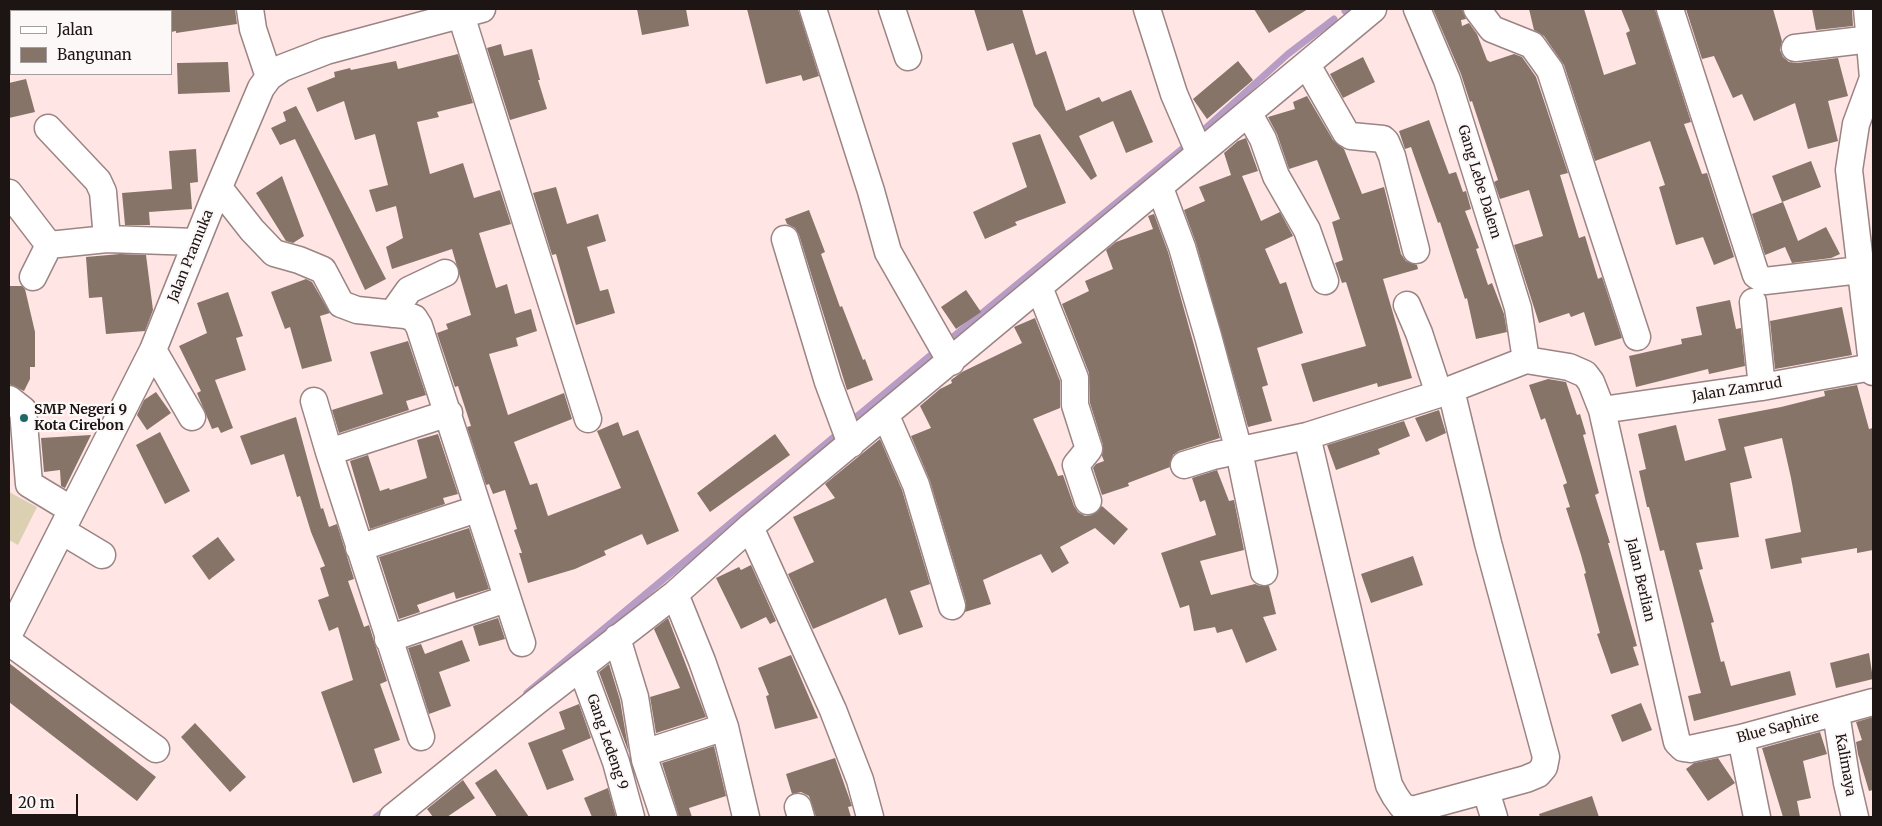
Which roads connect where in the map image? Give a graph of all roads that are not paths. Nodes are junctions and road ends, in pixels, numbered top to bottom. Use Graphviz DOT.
graph roads {
  1 [pos="250,9"];
  2 [pos="813,9"];
  3 [pos="892,9"];
  4 [pos="1147,9"];
  5 [pos="1373,9"];
  6 [pos="1417,9"];
  7 [pos="1476,9"];
  8 [pos="1670,9"];
  9 [pos="1867,9"];
  10 [pos="471,12"];
  11 [pos="1345,18"];
  12 [pos="1871,39"];
  13 [pos="1795,48"];
  14 [pos="908,57"];
  15 [pos="1307,65"];
  16 [pos="269,77"];
  17 [pos="1249,114"];
  18 [pos="48,128"];
  19 [pos="1199,152"];
  20 [pos="219,188"];
  21 [pos="1160,188"];
  22 [pos="9,193"];
  23 [pos="107,238"];
  24 [pos="785,239"];
  25 [pos="196,242"];
  26 [pos="49,245"];
  27 [pos="1416,250"];
  28 [pos="1864,257"];
  29 [pos="444,273"];
  30 [pos="33,277"];
  31 [pos="1325,281"];
  32 [pos="1039,287"];
  33 [pos="1752,302"];
  34 [pos="1407,304"];
  35 [pos="392,314"];
  36 [pos="1638,337"];
  37 [pos="153,350"];
  38 [pos="1526,360"];
  39 [pos="951,362"];
  40 [pos="1872,369"];
  41 [pos="1762,386"];
  42 [pos="1445,392"];
  43 [pos="9,399"];
  44 [pos="314,401"];
  45 [pos="1602,410"];
  46 [pos="449,413"];
  47 [pos="886,416"];
  48 [pos="192,417"];
  49 [pos="588,419"];
  50 [pos="1307,436"];
  51 [pos="852,444"];
  52 [pos="1238,451"];
  53 [pos="329,452"];
  54 [pos="1184,465"];
  55 [pos="1088,501"];
  56 [pos="477,509"];
  57 [pos="67,521"];
  58 [pos="750,527"];
  59 [pos="359,548"];
  60 [pos="102,555"];
  61 [pos="1264,572"];
  62 [pos="675,594"];
  63 [pos="506,599"];
  64 [pos="952,606"];
  65 [pos="9,634"];
  66 [pos="617,638"];
  67 [pos="388,639"];
  68 [pos="9,642"];
  69 [pos="522,643"];
  70 [pos="580,667"];
  71 [pos="1873,702"];
  72 [pos="1836,713"];
  73 [pos="725,727"];
  74 [pos="421,737"];
  75 [pos="1741,738"];
  76 [pos="1683,748"];
  77 [pos="156,749"];
  78 [pos="644,753"];
  79 [pos="1486,790"];
  80 [pos="393,817"];
  81 [pos="631,817"];
  82 [pos="664,817"];
  83 [pos="746,817"];
  84 [pos="870,817"];
  85 [pos="1494,817"];
  86 [pos="1757,817"];
  87 [pos="1855,817"];
  1 -- 16 [label="street"];
  2 -- 39 [label="street"];
  3 -- 14 [label="street"];
  4 -- 19 [label="street"];
  5 -- 11 [label="street"];
  6 -- 38 [label="street, Gang Lebe Dalem"];
  7 -- 36 [label="street"];
  8 -- 28 [label="street"];
  9 -- 12 [label="street"];
  10 -- 16 [label="street"];
  10 -- 49 [label="street"];
  11 -- 15 [label="street"];
  12 -- 13 [label="street"];
  12 -- 28 [label="street"];
  15 -- 17 [label="street"];
  15 -- 27 [label="street"];
  16 -- 20 [label="street, Jalan Pramuka"];
  17 -- 19 [label="street"];
  17 -- 31 [label="street"];
  18 -- 23 [label="street"];
  19 -- 21 [label="street"];
  20 -- 25 [label="street, Jalan Pramuka"];
  20 -- 35 [label="street"];
  21 -- 32 [label="street"];
  21 -- 52 [label="street"];
  22 -- 26 [label="street"];
  23 -- 25 [label="street"];
  23 -- 26 [label="street"];
  24 -- 51 [label="street"];
  25 -- 37 [label="street, Jalan Pramuka"];
  26 -- 30 [label="street"];
  28 -- 40 [label="street"];
  29 -- 35 [label="street"];
  32 -- 39 [label="street"];
  32 -- 55 [label="street"];
  33 -- 41 [label="street"];
  34 -- 42 [label="street"];
  35 -- 46 [label="street"];
  37 -- 48 [label="street"];
  37 -- 57 [label="street, Jalan Pramuka"];
  38 -- 42 [label="street"];
  38 -- 45 [label="street, Jalan Berlian"];
  39 -- 47 [label="street"];
  40 -- 41 [label="street, Jalan Zamrud"];
  41 -- 45 [label="street, Jalan Zamrud"];
  42 -- 50 [label="street"];
  42 -- 79 [label="street"];
  43 -- 57 [label="street"];
  44 -- 53 [label="street"];
  45 -- 76 [label="street, Jalan Berlian"];
  46 -- 53 [label="street"];
  46 -- 56 [label="street"];
  47 -- 51 [label="street"];
  47 -- 64 [label="street"];
  50 -- 52 [label="street"];
  50 -- 79 [label="street"];
  51 -- 58 [label="street"];
  52 -- 54 [label="street"];
  52 -- 61 [label="street"];
  53 -- 59 [label="street"];
  56 -- 59 [label="street"];
  56 -- 63 [label="street"];
  57 -- 60 [label="street"];
  57 -- 65 [label="street, Jalan Pramuka"];
  58 -- 62 [label="street"];
  58 -- 84 [label="street"];
  59 -- 67 [label="street"];
  62 -- 66 [label="street"];
  62 -- 73 [label="street"];
  63 -- 67 [label="street"];
  63 -- 69 [label="street"];
  66 -- 70 [label="street"];
  66 -- 78 [label="street"];
  67 -- 74 [label="street"];
  68 -- 77 [label="street"];
  70 -- 80 [label="street"];
  70 -- 81 [label="street, Gang Ledeng 9"];
  71 -- 72 [label="street, Blue Saphire"];
  72 -- 75 [label="street, Blue Saphire"];
  72 -- 87 [label="street, Kalimaya"];
  73 -- 78 [label="street"];
  73 -- 83 [label="street"];
  75 -- 76 [label="street, Blue Saphire"];
  75 -- 86 [label="street"];
  78 -- 82 [label="street"];
  79 -- 85 [label="street"];
}
